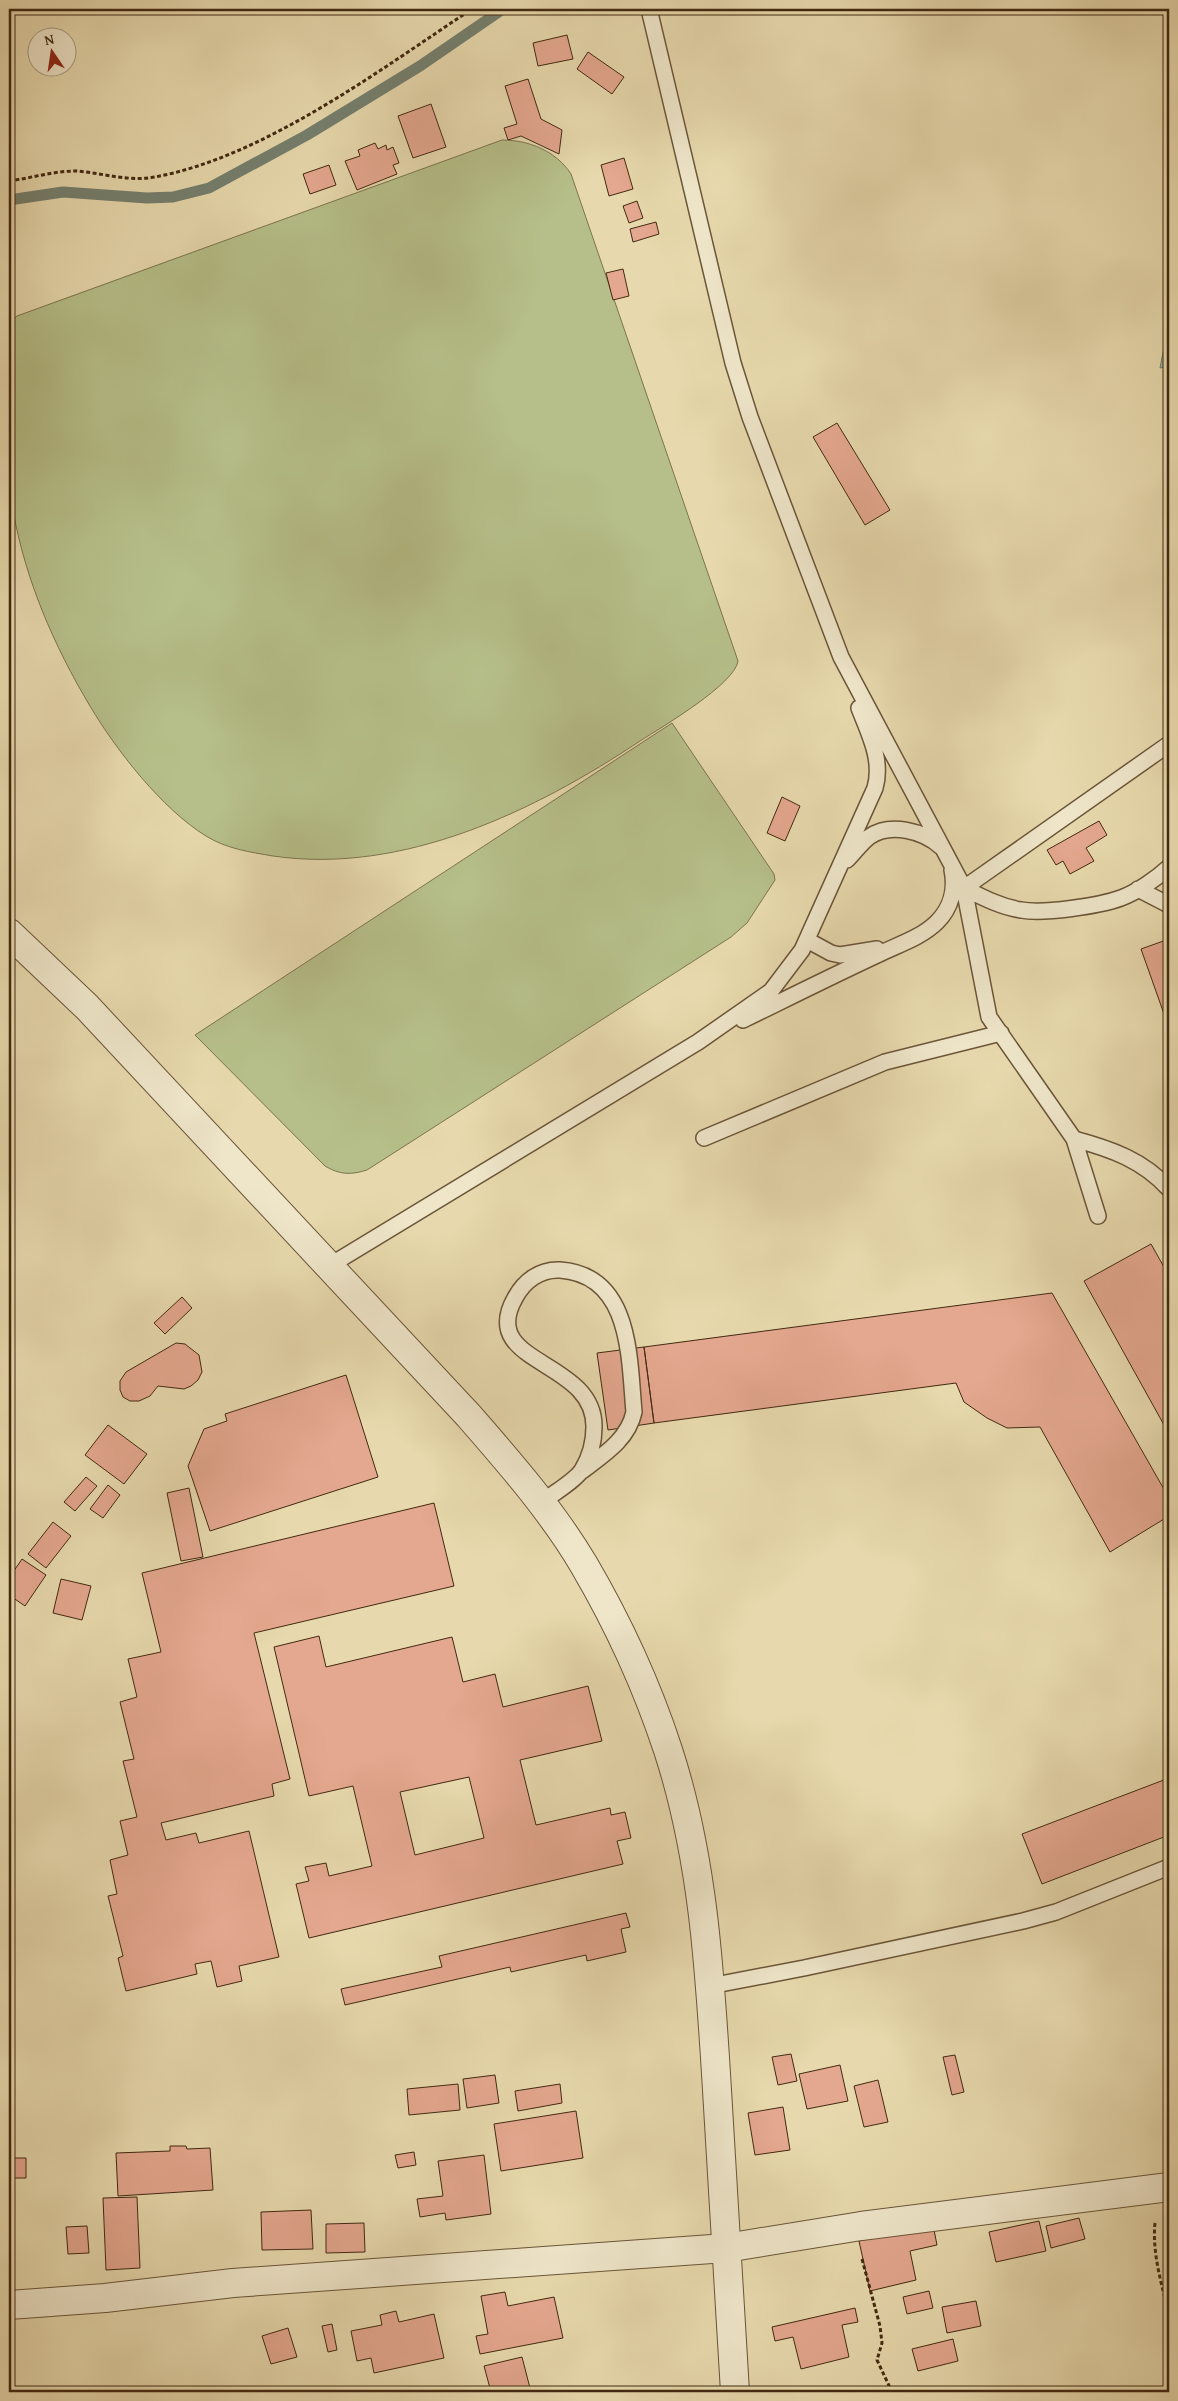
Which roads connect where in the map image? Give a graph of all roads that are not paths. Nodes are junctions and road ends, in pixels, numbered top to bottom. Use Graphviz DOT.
graph roads {
  1 [pos="649,9"];
  2 [pos="841,657"];
  3 [pos="1169,744"];
  4 [pos="947,854"];
  5 [pos="1169,867"];
  6 [pos="964,888"];
  7 [pos="1138,889"];
  8 [pos="828,891"];
  9 [pos="1169,904"];
  10 [pos="9,933"];
  11 [pos="807,940"];
  12 [pos="894,947"];
  13 [pos="1001,1033"];
  14 [pos="698,1042"];
  15 [pos="704,1138"];
  16 [pos="1074,1139"];
  17 [pos="1169,1189"];
  18 [pos="1098,1216"];
  19 [pos="328,1266"];
  20 [pos="582,1471"];
  21 [pos="541,1503"];
  22 [pos="1169,1866"];
  23 [pos="710,1986"];
  24 [pos="1163,2187"];
  25 [pos="726,2248"];
  26 [pos="9,2305"];
  27 [pos="735,2392"];
  1 -- 2 [label="lane"];
  2 -- 4 [label="lane"];
  2 -- 8 [label="lane"];
  3 -- 6 [label="lane"];
  4 -- 6 [label="lane"];
  4 -- 8 [label="lane"];
  4 -- 12 [label="lane"];
  5 -- 7 [label="lane"];
  6 -- 7 [label="lane"];
  6 -- 13 [label="lane"];
  7 -- 9 [label="lane"];
  8 -- 11 [label="lane"];
  10 -- 19 [label="street"];
  11 -- 12 [label="lane"];
  11 -- 14 [label="lane"];
  12 -- 14 [label="lane"];
  13 -- 15 [label="lane"];
  13 -- 16 [label="lane"];
  14 -- 19 [label="lane"];
  16 -- 17 [label="lane"];
  16 -- 18 [label="lane"];
  19 -- 21 [label="street"];
  20 -- 20 [label="lane"];
  20 -- 21 [label="lane"];
  21 -- 23 [label="street"];
  22 -- 23 [label="lane"];
  23 -- 25 [label="street"];
  24 -- 25 [label="street"];
  25 -- 26 [label="street"];
  25 -- 27 [label="street"];
}
